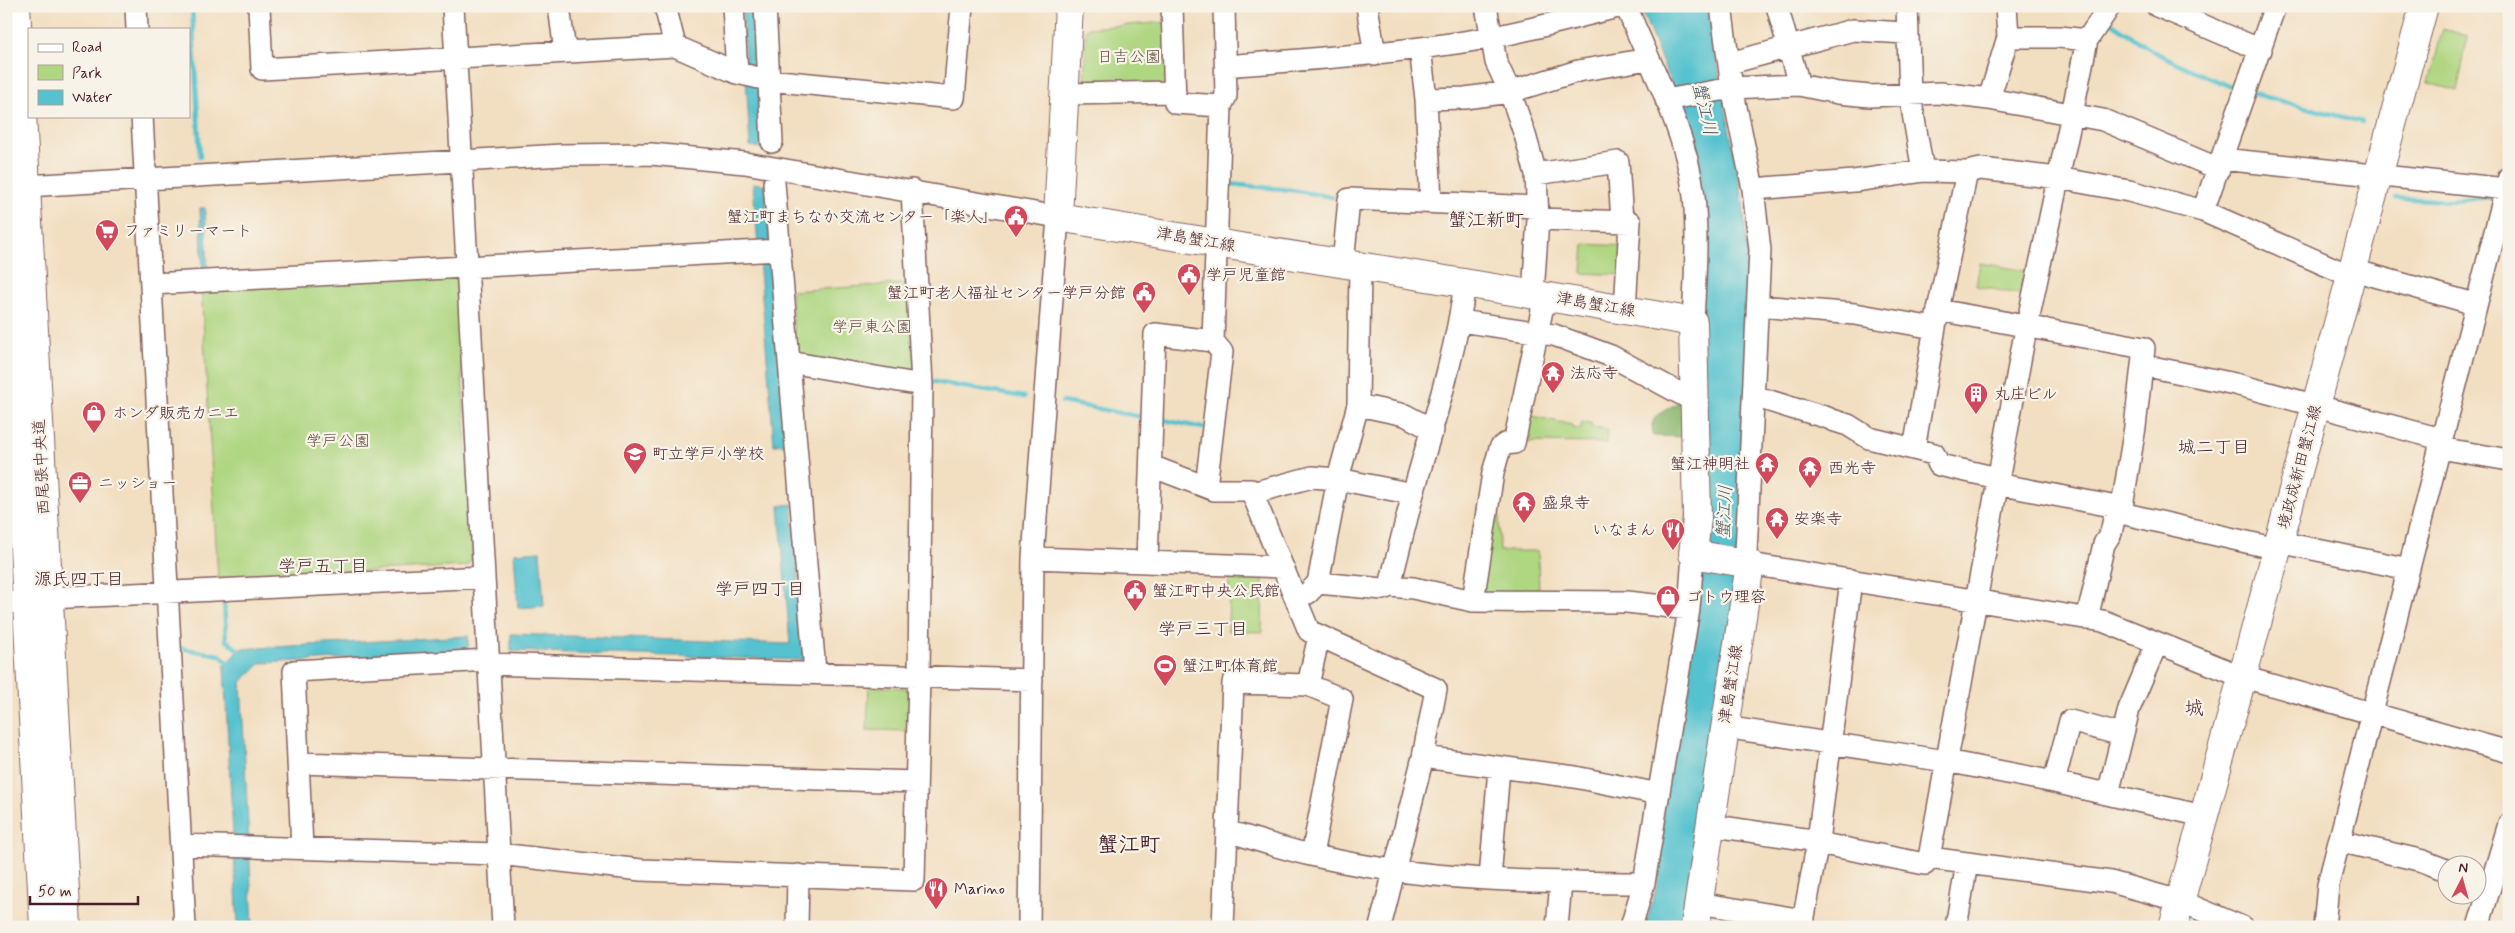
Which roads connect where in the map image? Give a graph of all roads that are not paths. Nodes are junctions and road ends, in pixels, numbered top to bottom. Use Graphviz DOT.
graph roads {
  1 [pos="16,6"];
  2 [pos="136,6"];
  3 [pos="259,6"];
  4 [pos="454,6"];
  5 [pos="559,6"];
  6 [pos="665,6"];
  7 [pos="733,6"];
  8 [pos="779,6"];
  9 [pos="962,6"];
  10 [pos="1069,6"];
  11 [pos="1172,6"];
  12 [pos="1224,6"];
  13 [pos="1366,6"];
  14 [pos="1486,6"];
  15 [pos="1621,6"];
  16 [pos="1626,6"];
  17 [pos="1721,6"];
  18 [pos="1777,6"];
  19 [pos="1907,6"];
  20 [pos="2006,6"];
  21 [pos="2110,6"];
  22 [pos="2157,6"];
  23 [pos="2275,6"];
  24 [pos="2424,6"];
  25 [pos="764,7"];
  26 [pos="138,28"];
  27 [pos="1906,33"];
  28 [pos="2008,37"];
  29 [pos="1490,38"];
  30 [pos="2087,40"];
  31 [pos="675,46"];
  32 [pos="1790,47"];
  33 [pos="1420,48"];
  34 [pos="2261,50"];
  35 [pos="565,52"];
  36 [pos="1375,55"];
  37 [pos="456,58"];
  38 [pos="1648,59"];
  39 [pos="1730,63"];
  40 [pos="1226,66"];
  41 [pos="752,77"];
  42 [pos="1799,85"];
  43 [pos="1732,88"];
  44 [pos="1175,92"];
  45 [pos="1510,92"];
  46 [pos="1066,94"];
  47 [pos="1910,96"];
  48 [pos="1989,98"];
  49 [pos="1426,99"];
  50 [pos="1669,100"];
  51 [pos="1221,106"];
  52 [pos="2072,114"];
  53 [pos="142,118"];
  54 [pos="772,142"];
  55 [pos="462,162"];
  56 [pos="2220,164"];
  57 [pos="1923,171"];
  58 [pos="1967,172"];
  59 [pos="1536,174"];
  60 [pos="2378,174"];
  61 [pos="146,178"];
  62 [pos="2058,178"];
  63 [pos="774,183"];
  64 [pos="2507,183"];
  65 [pos="26,186"];
  66 [pos="1753,189"];
  67 [pos="912,190"];
  68 [pos="1430,202"];
  69 [pos="6,206"];
  70 [pos="2203,211"];
  71 [pos="1537,213"];
  72 [pos="1058,217"];
  73 [pos="1622,221"];
  74 [pos="1217,244"];
  75 [pos="769,251"];
  76 [pos="1352,266"];
  77 [pos="468,267"];
  78 [pos="2352,273"];
  79 [pos="152,284"];
  80 [pos="1465,284"];
  81 [pos="1539,295"];
  82 [pos="2475,304"];
  83 [pos="1758,306"];
  84 [pos="1625,310"];
  85 [pos="1936,319"];
  86 [pos="1460,321"];
  87 [pos="1693,322"];
  88 [pos="2026,327"];
  89 [pos="1538,331"];
  90 [pos="1213,341"];
  91 [pos="789,362"];
  92 [pos="2142,365"];
  93 [pos="922,385"];
  94 [pos="1754,396"];
  95 [pos="1694,401"];
  96 [pos="1358,405"];
  97 [pos="2316,406"];
  98 [pos="1433,430"];
  99 [pos="2440,443"];
  100 [pos="1914,449"];
  101 [pos="2509,460"];
  102 [pos="1151,466"];
  103 [pos="1338,479"];
  104 [pos="1997,481"];
  105 [pos="1206,488"];
  106 [pos="1252,493"];
  107 [pos="1413,494"];
  108 [pos="2121,510"];
  109 [pos="2278,546"];
  110 [pos="1696,555"];
  111 [pos="1033,558"];
  112 [pos="1148,561"];
  113 [pos="1750,564"];
  114 [pos="1282,567"];
  115 [pos="2409,569"];
  116 [pos="484,576"];
  117 [pos="1851,580"];
  118 [pos="1318,583"];
  119 [pos="1390,586"];
  120 [pos="169,592"];
  121 [pos="1975,600"];
  122 [pos="28,601"];
  123 [pos="1473,601"];
  124 [pos="1298,605"];
  125 [pos="1689,609"];
  126 [pos="2088,619"];
  127 [pos="1319,636"];
  128 [pos="2157,643"];
  129 [pos="489,662"];
  130 [pos="815,672"];
  131 [pos="919,676"];
  132 [pos="2243,677"];
  133 [pos="1032,680"];
  134 [pos="1308,685"];
  135 [pos="2371,713"];
  136 [pos="1724,727"];
  137 [pos="2122,735"];
  138 [pos="1830,744"];
  139 [pos="2509,752"];
  140 [pos="1423,757"];
  141 [pos="1946,761"];
  142 [pos="298,763"];
  143 [pos="1499,768"];
  144 [pos="495,770"];
  145 [pos="916,782"];
  146 [pos="2054,782"];
  147 [pos="1659,794"];
  148 [pos="2108,794"];
  149 [pos="2203,816"];
  150 [pos="2509,824"];
  151 [pos="1708,825"];
  152 [pos="1227,831"];
  153 [pos="2339,841"];
  154 [pos="1818,842"];
  155 [pos="181,844"];
  156 [pos="302,848"];
  157 [pos="499,854"];
  158 [pos="1312,855"];
  159 [pos="1929,858"];
  160 [pos="1967,863"];
  161 [pos="2438,867"];
  162 [pos="1395,870"];
  163 [pos="2488,871"];
  164 [pos="798,875"];
  165 [pos="1490,879"];
  166 [pos="1561,882"];
  167 [pos="1644,883"];
  168 [pos="2180,901"];
  169 [pos="2481,906"];
  170 [pos="1696,915"];
  171 [pos="1803,923"];
  172 [pos="44,927"];
  173 [pos="68,927"];
  174 [pos="185,927"];
  175 [pos="503,927"];
  176 [pos="797,927"];
  177 [pos="1029,927"];
  178 [pos="1223,927"];
  179 [pos="1380,927"];
  180 [pos="1557,927"];
  181 [pos="1631,927"];
  182 [pos="1956,927"];
  183 [pos="2173,927"];
  184 [pos="2242,927"];
  185 [pos="2324,927"];
  186 [pos="2478,927"];
  1 -- 65 [label="main road, 西尾張中央道"];
  2 -- 26 [label="street"];
  3 -- 37 [label="street"];
  4 -- 37 [label="street"];
  5 -- 35 [label="street"];
  6 -- 31 [label="street"];
  7 -- 41 [label="street"];
  8 -- 25 [label="street"];
  9 -- 41 [label="street"];
  10 -- 46 [label="main road"];
  11 -- 44 [label="street"];
  12 -- 40 [label="street"];
  13 -- 36 [label="street"];
  14 -- 29 [label="street"];
  15 -- 29 [label="street"];
  16 -- 38 [label="street"];
  17 -- 39 [label="street"];
  18 -- 32 [label="street"];
  19 -- 27 [label="street"];
  20 -- 28 [label="street"];
  21 -- 30 [label="street"];
  22 -- 34 [label="street"];
  23 -- 34 [label="street"];
  24 -- 60 [label="main road, 境政成新田蟹江線"];
  25 -- 41 [label="street"];
  27 -- 32 [label="street"];
  27 -- 47 [label="street"];
  28 -- 30 [label="street"];
  28 -- 48 [label="street"];
  29 -- 33 [label="street"];
  29 -- 45 [label="street"];
  30 -- 52 [label="street"];
  31 -- 35 [label="street"];
  31 -- 41 [label="street"];
  32 -- 39 [label="street"];
  32 -- 42 [label="street"];
  33 -- 36 [label="street"];
  33 -- 49 [label="street"];
  34 -- 56 [label="street"];
  35 -- 37 [label="street"];
  36 -- 40 [label="street"];
  37 -- 55 [label="street"];
  38 -- 45 [label="street"];
  38 -- 50 [label="street"];
  39 -- 43 [label="street"];
  40 -- 51 [label="street"];
  41 -- 54 [label="street"];
  42 -- 43 [label="street"];
  42 -- 47 [label="street"];
  43 -- 50 [label="street"];
  43 -- 66 [label="street"];
  44 -- 46 [label="street"];
  44 -- 51 [label="street"];
  45 -- 49 [label="street"];
  45 -- 59 [label="street"];
  46 -- 72 [label="main road"];
  47 -- 48 [label="street"];
  47 -- 57 [label="street"];
  48 -- 52 [label="street"];
  49 -- 68 [label="street"];
  50 -- 87 [label="street"];
  51 -- 74 [label="street"];
  52 -- 56 [label="street"];
  52 -- 62 [label="street"];
  53 -- 61 [label="street"];
  55 -- 61 [label="street"];
  55 -- 67 [label="street"];
  55 -- 77 [label="street"];
  56 -- 60 [label="street"];
  56 -- 70 [label="street"];
  57 -- 58 [label="street"];
  57 -- 66 [label="street"];
  58 -- 62 [label="street"];
  58 -- 85 [label="street"];
  59 -- 71 [label="street"];
  59 -- 73 [label="street"];
  60 -- 64 [label="street"];
  60 -- 78 [label="main road, 境政成新田蟹江線"];
  61 -- 65 [label="street"];
  61 -- 79 [label="street"];
  62 -- 70 [label="street"];
  62 -- 88 [label="street"];
  63 -- 75 [label="street"];
  64 -- 82 [label="street"];
  65 -- 122 [label="main road, 西尾張中央道"];
  66 -- 83 [label="street"];
  67 -- 72 [label="street"];
  67 -- 93 [label="street"];
  68 -- 71 [label="street"];
  68 -- 76 [label="street"];
  69 -- 122 [label="main road, 西尾張中央道"];
  70 -- 78 [label="street"];
  71 -- 73 [label="street"];
  71 -- 81 [label="street"];
  72 -- 74 [label="main road, 津島蟹江線"];
  72 -- 111 [label="street"];
  73 -- 84 [label="street"];
  74 -- 76 [label="main road, 津島蟹江線"];
  74 -- 90 [label="street"];
  75 -- 77 [label="street"];
  75 -- 91 [label="street"];
  76 -- 80 [label="main road, 津島蟹江線"];
  76 -- 96 [label="street"];
  77 -- 79 [label="street"];
  77 -- 116 [label="street"];
  78 -- 82 [label="street"];
  78 -- 97 [label="main road, 境政成新田蟹江線"];
  79 -- 120 [label="street"];
  80 -- 81 [label="main road, 津島蟹江線"];
  80 -- 86 [label="street"];
  81 -- 84 [label="main road, 津島蟹江線"];
  81 -- 89 [label="street"];
  82 -- 99 [label="street"];
  83 -- 85 [label="street"];
  83 -- 94 [label="street"];
  84 -- 87 [label="main road, 津島蟹江線"];
  85 -- 88 [label="street"];
  85 -- 100 [label="street"];
  86 -- 89 [label="street"];
  86 -- 98 [label="street"];
  87 -- 95 [label="main road"];
  88 -- 92 [label="street"];
  88 -- 104 [label="street"];
  89 -- 95 [label="street"];
  89 -- 123 [label="street"];
  90 -- 102 [label="street"];
  90 -- 105 [label="street"];
  91 -- 93 [label="street"];
  91 -- 130 [label="street"];
  92 -- 97 [label="street"];
  92 -- 108 [label="street"];
  93 -- 131 [label="street"];
  94 -- 100 [label="street"];
  94 -- 113 [label="street"];
  95 -- 110 [label="main road"];
  96 -- 98 [label="street"];
  96 -- 103 [label="street"];
  97 -- 99 [label="street"];
  97 -- 109 [label="main road, 境政成新田蟹江線"];
  98 -- 107 [label="street"];
  99 -- 101 [label="street"];
  99 -- 115 [label="street"];
  100 -- 104 [label="street"];
  102 -- 105 [label="street"];
  102 -- 112 [label="street"];
  103 -- 106 [label="street"];
  103 -- 107 [label="street"];
  103 -- 118 [label="street"];
  104 -- 108 [label="street"];
  104 -- 121 [label="street"];
  105 -- 106 [label="street"];
  106 -- 114 [label="street"];
  107 -- 119 [label="street"];
  108 -- 109 [label="street"];
  108 -- 126 [label="street"];
  109 -- 115 [label="street"];
  109 -- 132 [label="main road, 境政成新田蟹江線"];
  110 -- 113 [label="main road"];
  110 -- 125 [label="street"];
  111 -- 112 [label="street"];
  111 -- 133 [label="street"];
  112 -- 114 [label="street"];
  113 -- 117 [label="street"];
  113 -- 136 [label="main road, 津島蟹江線"];
  114 -- 124 [label="street"];
  115 -- 135 [label="street"];
  116 -- 120 [label="street"];
  116 -- 129 [label="street"];
  117 -- 121 [label="street"];
  117 -- 138 [label="street"];
  118 -- 119 [label="street"];
  118 -- 124 [label="street"];
  119 -- 123 [label="street"];
  120 -- 122 [label="street"];
  120 -- 155 [label="street"];
  121 -- 126 [label="street"];
  121 -- 141 [label="street"];
  122 -- 172 [label="main road, 西尾張中央道"];
  122 -- 173 [label="main road, 西尾張中央道"];
  123 -- 125 [label="street"];
  124 -- 127 [label="street"];
  125 -- 147 [label="street"];
  126 -- 128 [label="street"];
  127 -- 134 [label="street"];
  127 -- 140 [label="street"];
  128 -- 132 [label="street"];
  128 -- 137 [label="street"];
  129 -- 130 [label="street"];
  129 -- 142 [label="street"];
  129 -- 144 [label="street"];
  130 -- 131 [label="street"];
  131 -- 133 [label="street"];
  131 -- 145 [label="street"];
  132 -- 135 [label="street"];
  132 -- 149 [label="main road, 境政成新田蟹江線"];
  133 -- 177 [label="street"];
  134 -- 152 [label="street"];
  134 -- 158 [label="street"];
  135 -- 139 [label="street"];
  135 -- 153 [label="street"];
  136 -- 138 [label="street"];
  136 -- 151 [label="main road, 津島蟹江線"];
  137 -- 146 [label="street"];
  137 -- 148 [label="street"];
  138 -- 141 [label="street"];
  138 -- 154 [label="street"];
  140 -- 143 [label="street"];
  140 -- 162 [label="street"];
  141 -- 146 [label="street"];
  141 -- 159 [label="street"];
  142 -- 144 [label="street"];
  142 -- 156 [label="street"];
  143 -- 147 [label="street"];
  143 -- 165 [label="street"];
  144 -- 145 [label="street"];
  144 -- 157 [label="street"];
  145 -- 164 [label="street"];
  146 -- 148 [label="street"];
  147 -- 167 [label="street"];
  148 -- 149 [label="street"];
  149 -- 168 [label="main road, 境政成新田蟹江線"];
  150 -- 163 [label="street"];
  151 -- 154 [label="street"];
  151 -- 170 [label="main road, 津島蟹江線"];
  152 -- 158 [label="street"];
  152 -- 178 [label="street"];
  153 -- 161 [label="street"];
  153 -- 185 [label="street"];
  154 -- 159 [label="street"];
  154 -- 171 [label="street"];
  155 -- 156 [label="street"];
  155 -- 174 [label="street"];
  156 -- 157 [label="street"];
  157 -- 164 [label="street"];
  157 -- 175 [label="street"];
  158 -- 162 [label="street"];
  159 -- 160 [label="street"];
  160 -- 168 [label="street"];
  160 -- 182 [label="street"];
  162 -- 165 [label="street"];
  162 -- 179 [label="street"];
  164 -- 176 [label="street"];
  165 -- 166 [label="street"];
  166 -- 167 [label="street"];
  166 -- 180 [label="street"];
  167 -- 181 [label="street"];
  168 -- 183 [label="main road, 境政成新田蟹江線"];
  168 -- 184 [label="street"];
  169 -- 186 [label="street"];
  170 -- 171 [label="street"];
}
